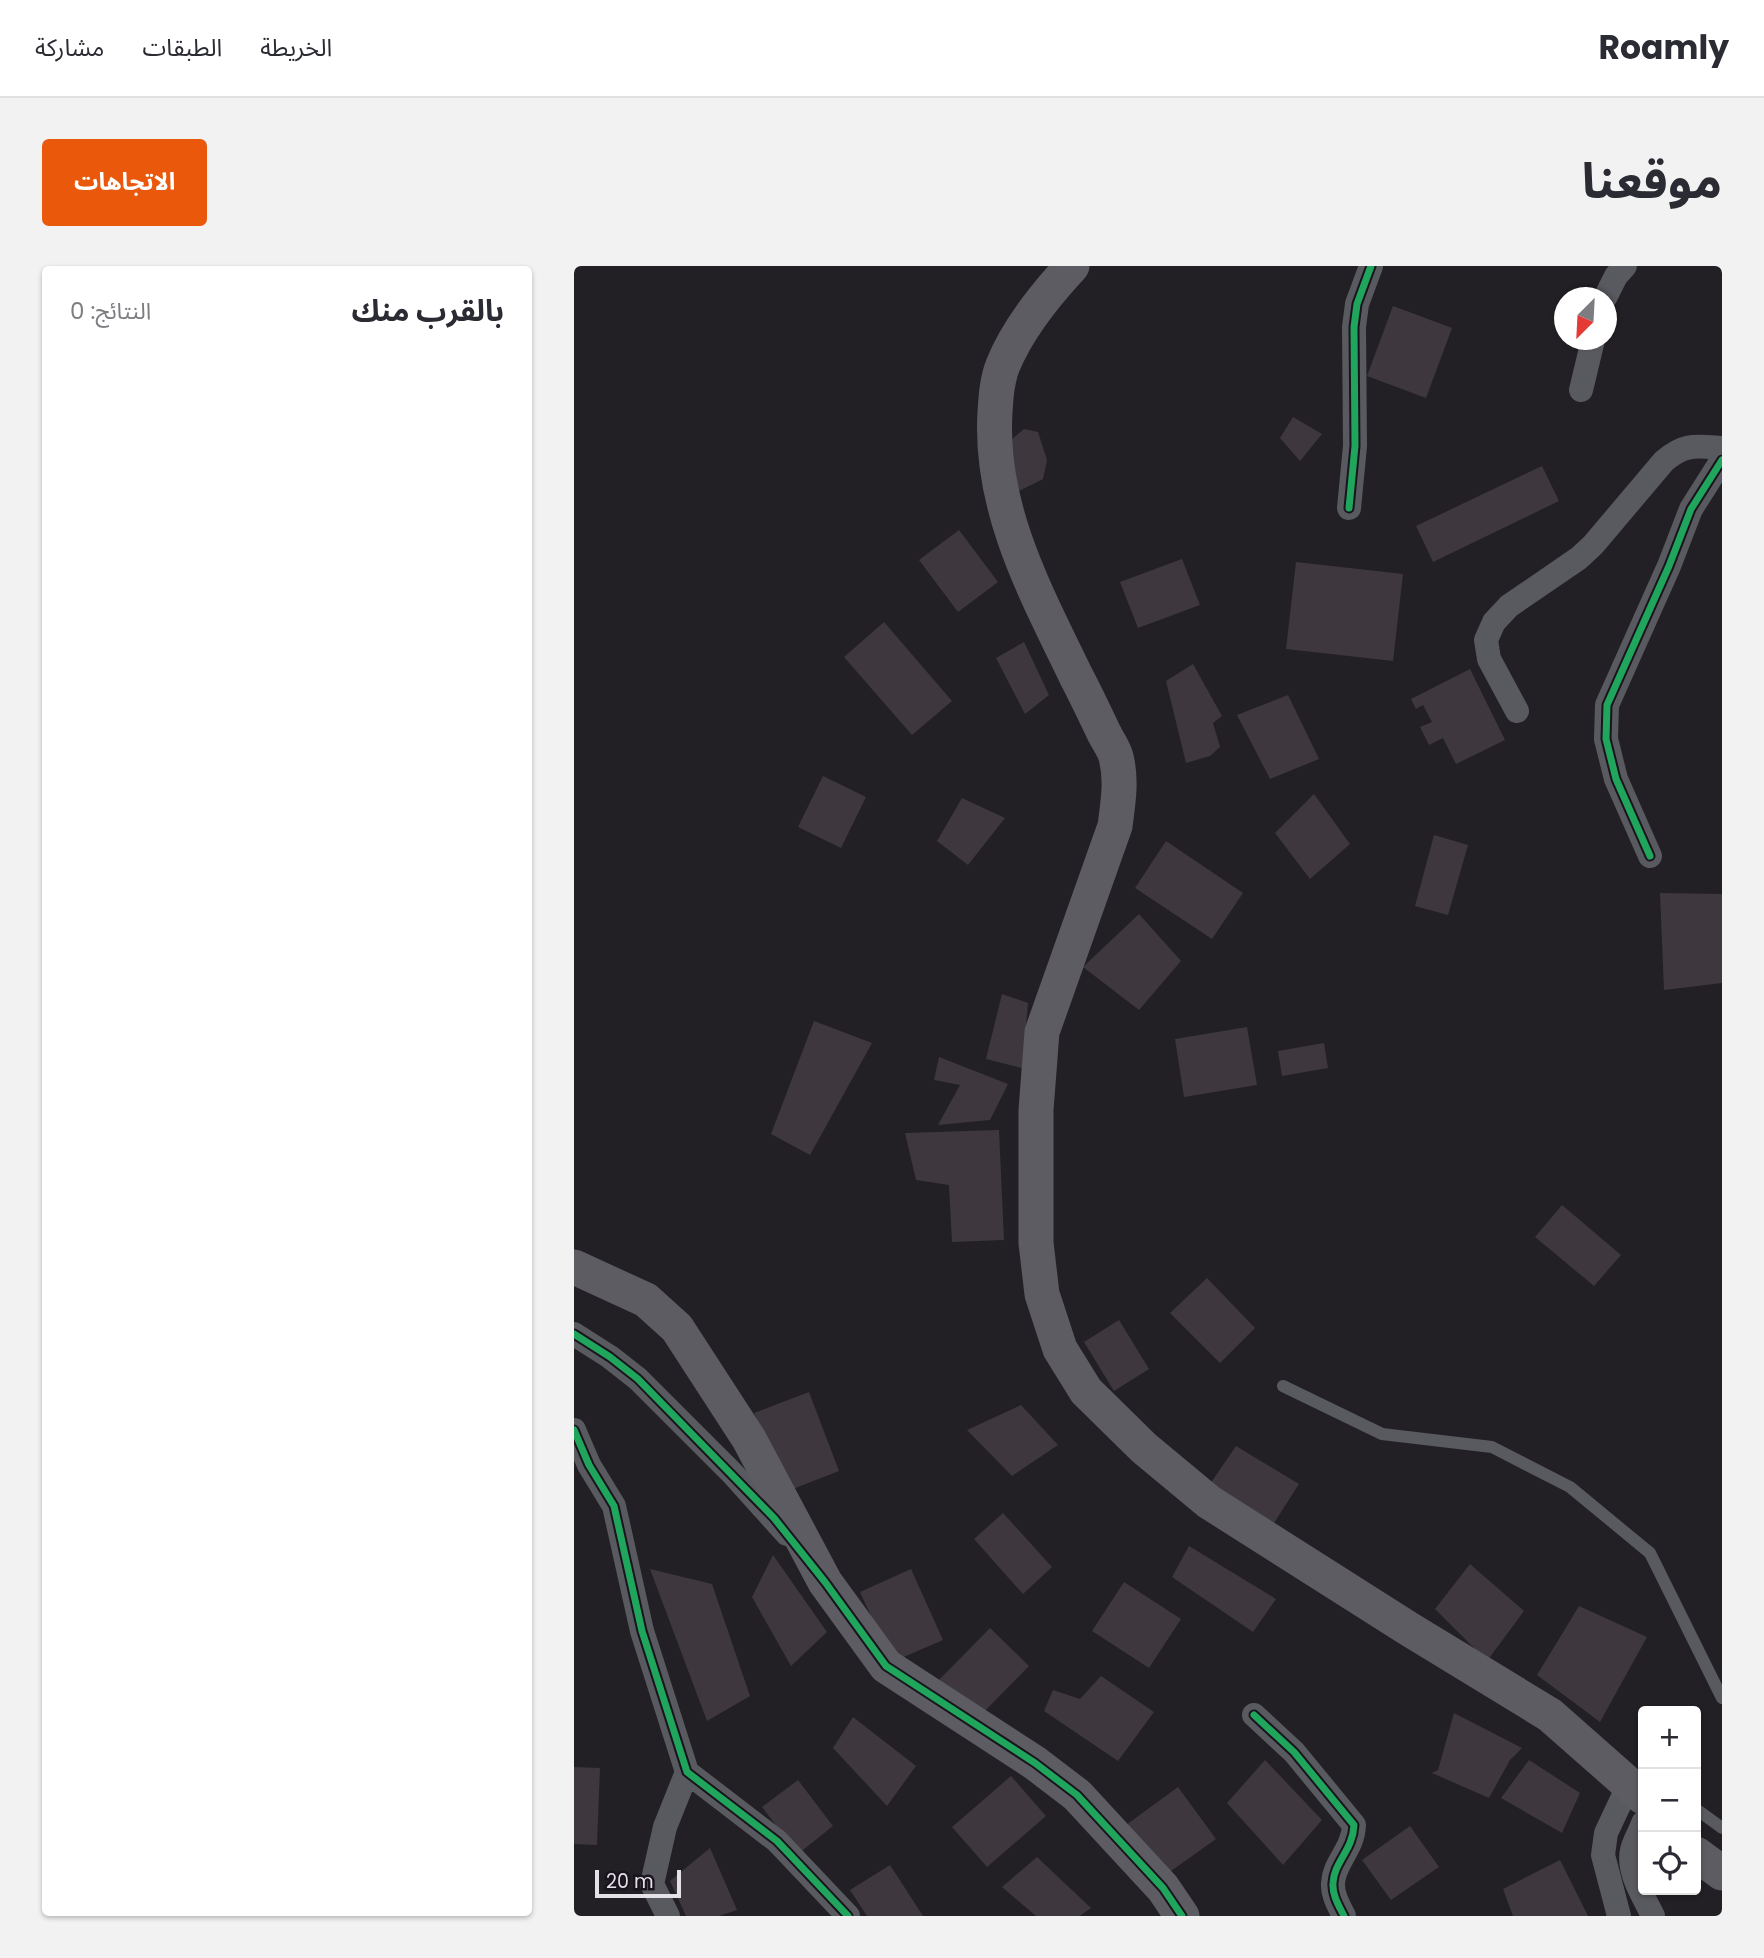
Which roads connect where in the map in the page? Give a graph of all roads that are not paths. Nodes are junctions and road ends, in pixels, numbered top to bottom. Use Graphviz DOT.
graph roads {
  1 [pos="1072,266"];
  2 [pos="1371,266"];
  3 [pos="1625,266"];
  4 [pos="1610,287"];
  5 [pos="1591,350"];
  6 [pos="1581,390"];
  7 [pos="1722,448"];
  8 [pos="1722,460"];
  9 [pos="1349,508"];
  10 [pos="1517,711"];
  11 [pos="1650,856"];
  12 [pos="574,1267"];
  13 [pos="574,1334"];
  14 [pos="1283,1386"];
  15 [pos="574,1430"];
  16 [pos="581,1458"];
  17 [pos="825,1582"];
  18 [pos="1722,1698"];
  19 [pos="1254,1715"];
  20 [pos="687,1772"];
  21 [pos="1636,1791"];
  22 [pos="1701,1813"];
  23 [pos="1722,1828"];
  24 [pos="1639,1832"];
  25 [pos="1701,1858"];
  26 [pos="1722,1873"];
  27 [pos="668,1916"];
  28 [pos="848,1916"];
  29 [pos="1182,1916"];
  30 [pos="1344,1916"];
  31 [pos="1619,1916"];
  32 [pos="1653,1916"];
  1 -- 21 [label="main road"];
  2 -- 9 [label="street"];
  3 -- 4 [label="street"];
  5 -- 6 [label="street"];
  7 -- 10 [label="street"];
  8 -- 11 [label="street"];
  12 -- 17 [label="main road"];
  13 -- 17 [label="street"];
  14 -- 18 [label="lane"];
  15 -- 16 [label="street"];
  16 -- 20 [label="street"];
  17 -- 29 [label="main road"];
  19 -- 30 [label="street"];
  20 -- 27 [label="street"];
  20 -- 28 [label="street"];
  21 -- 31 [label="street"];
  22 -- 23 [label="lane"];
  24 -- 32 [label="street"];
  25 -- 26 [label="main road"];
}
